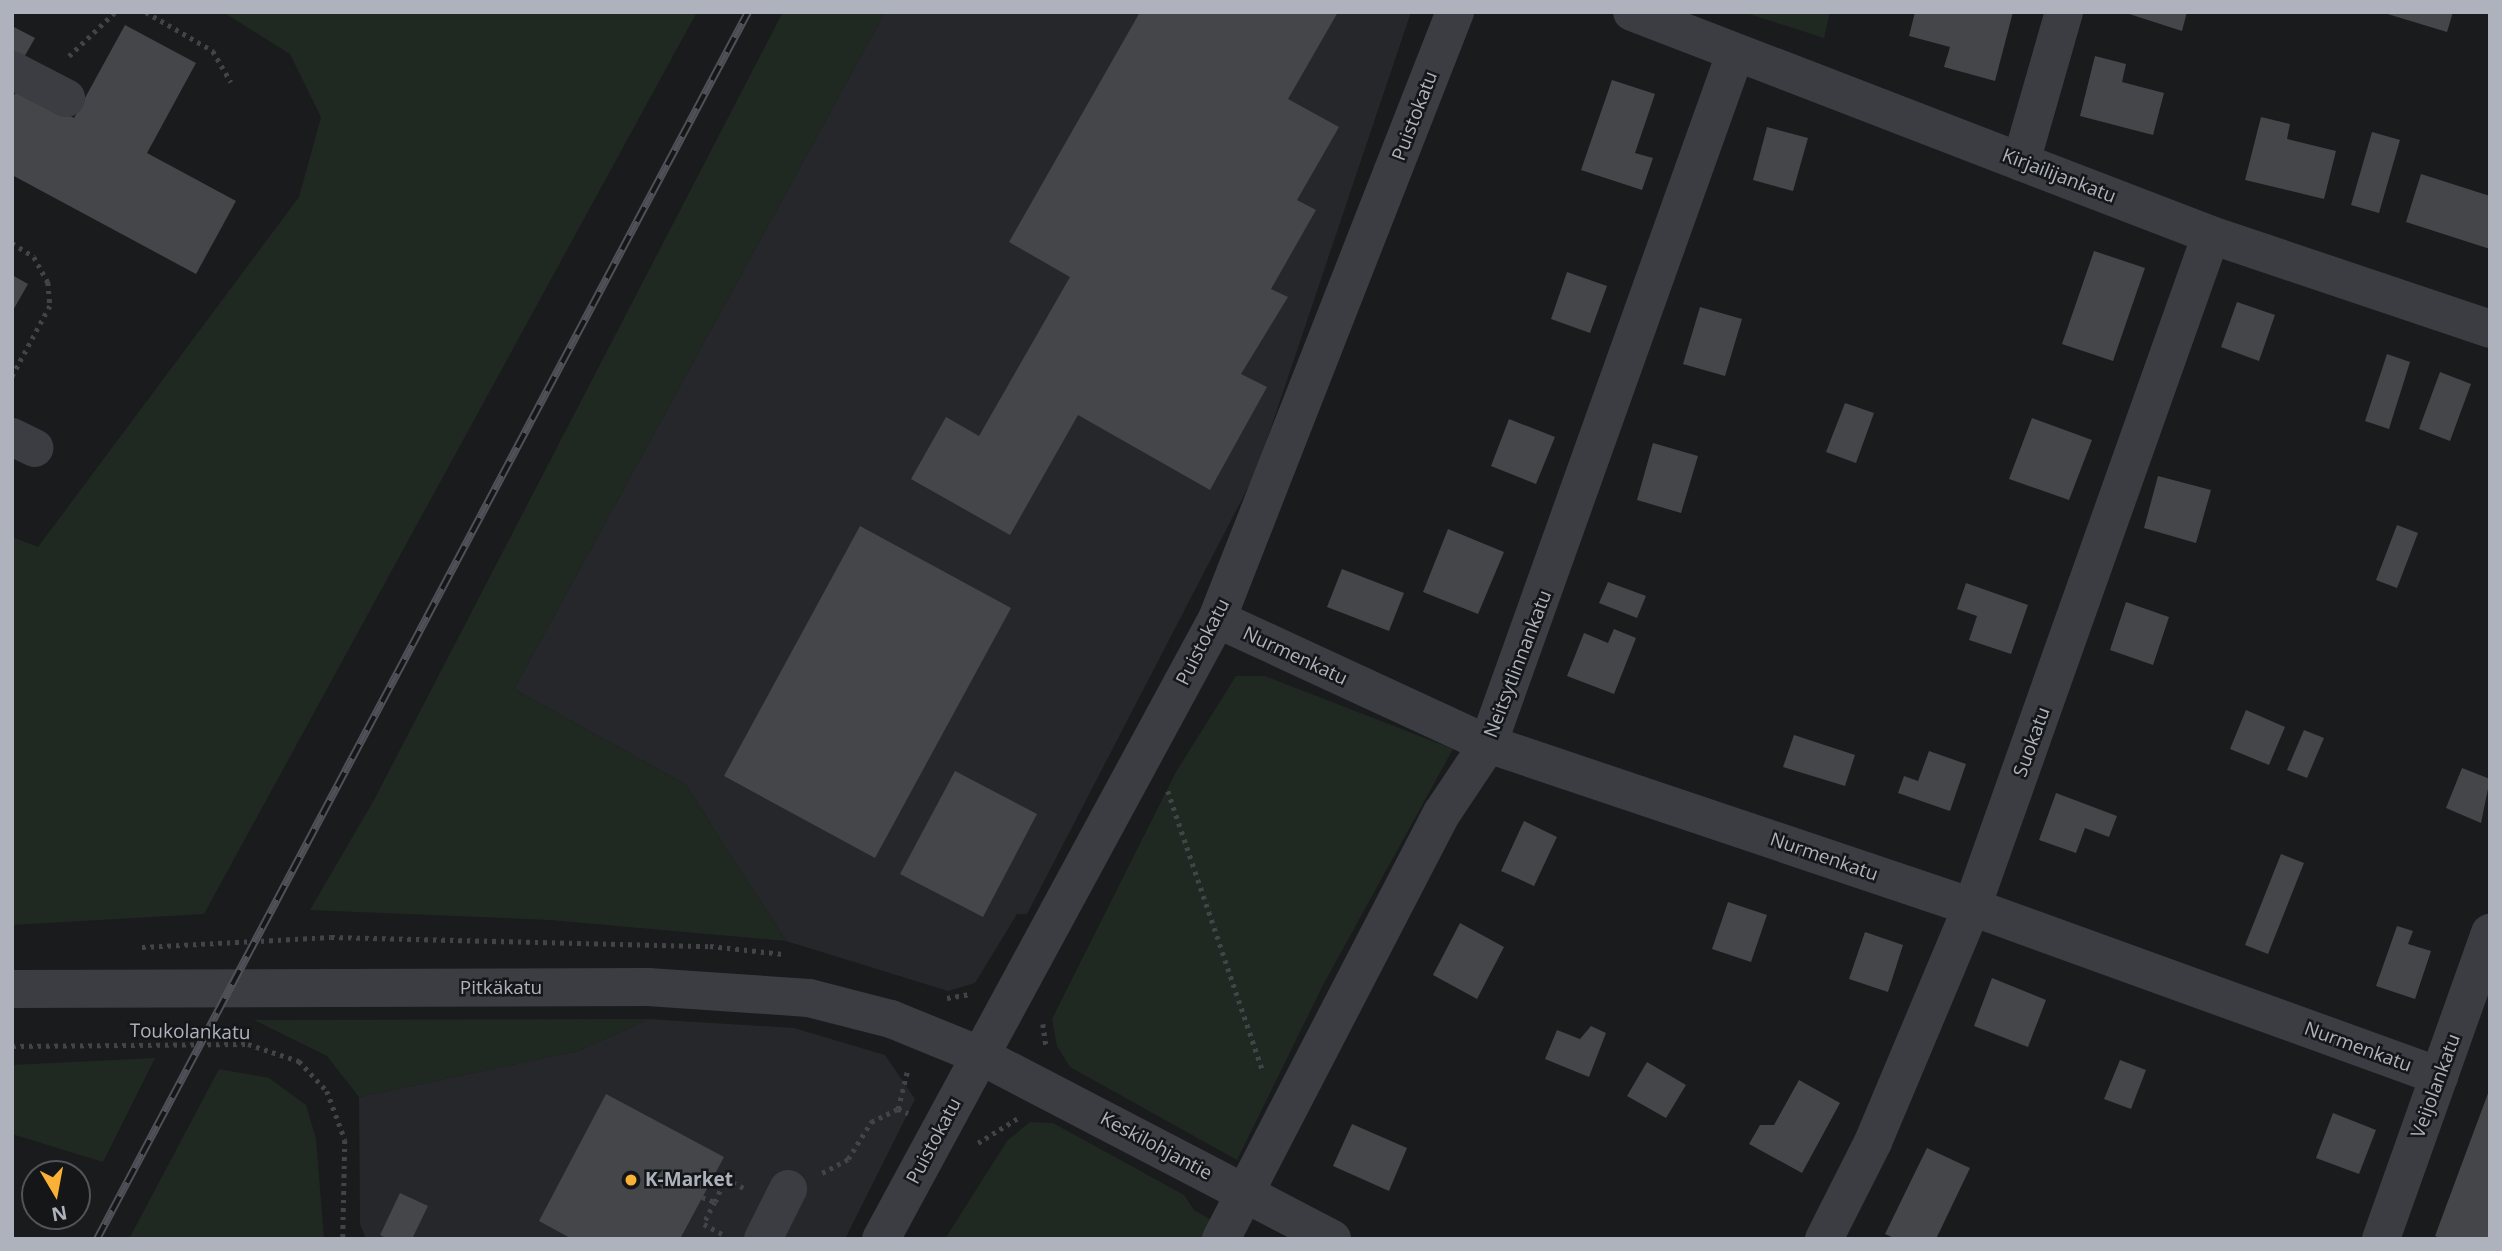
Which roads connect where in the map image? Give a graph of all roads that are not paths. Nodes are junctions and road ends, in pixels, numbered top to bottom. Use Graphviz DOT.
graph roads {
  1 [pos="1455,12"];
  2 [pos="1632,12"];
  3 [pos="2064,12"];
  4 [pos="1735,54"];
  5 [pos="18,73"];
  6 [pos="66,98"];
  7 [pos="2021,162"];
  8 [pos="2211,234"];
  9 [pos="2490,329"];
  10 [pos="1217,619"];
  11 [pos="1488,744"];
  12 [pos="1972,907"];
  13 [pos="2490,933"];
  14 [pos="12,989"];
  15 [pos="979,1055"];
  16 [pos="2439,1076"];
  17 [pos="788,1189"];
  18 [pos="1244,1194"];
  19 [pos="763,1239"];
  20 [pos="881,1239"];
  21 [pos="1221,1239"];
  22 [pos="1332,1239"];
  23 [pos="1824,1239"];
  24 [pos="2381,1239"];
  1 -- 10 [label="street, Puistokatu"];
  2 -- 4 [label="street, Kirjailijankatu"];
  3 -- 7 [label="street"];
  4 -- 7 [label="street, Kirjailijankatu"];
  4 -- 11 [label="street, Neitsytlinnankatu"];
  5 -- 6 [label="street"];
  7 -- 8 [label="street, Kirjailijankatu"];
  8 -- 9 [label="street, Kirjailijankatu"];
  8 -- 12 [label="street, Suokatu"];
  10 -- 11 [label="street, Nurmenkatu"];
  10 -- 15 [label="street, Puistokatu"];
  11 -- 12 [label="street, Nurmenkatu"];
  11 -- 18 [label="street, Neitsytlinnankatu"];
  12 -- 16 [label="street, Nurmenkatu"];
  12 -- 23 [label="street, Suokatu"];
  13 -- 16 [label="street, Veijolankatu"];
  14 -- 15 [label="street, Pitkäkatu"];
  15 -- 18 [label="street, Keskilohjantie"];
  15 -- 20 [label="street, Puistokatu"];
  16 -- 24 [label="street, Veijolankatu"];
  17 -- 19 [label="street"];
  18 -- 21 [label="street, Neitsytlinnankatu"];
  18 -- 22 [label="street, Keskilohjantie"];
}
